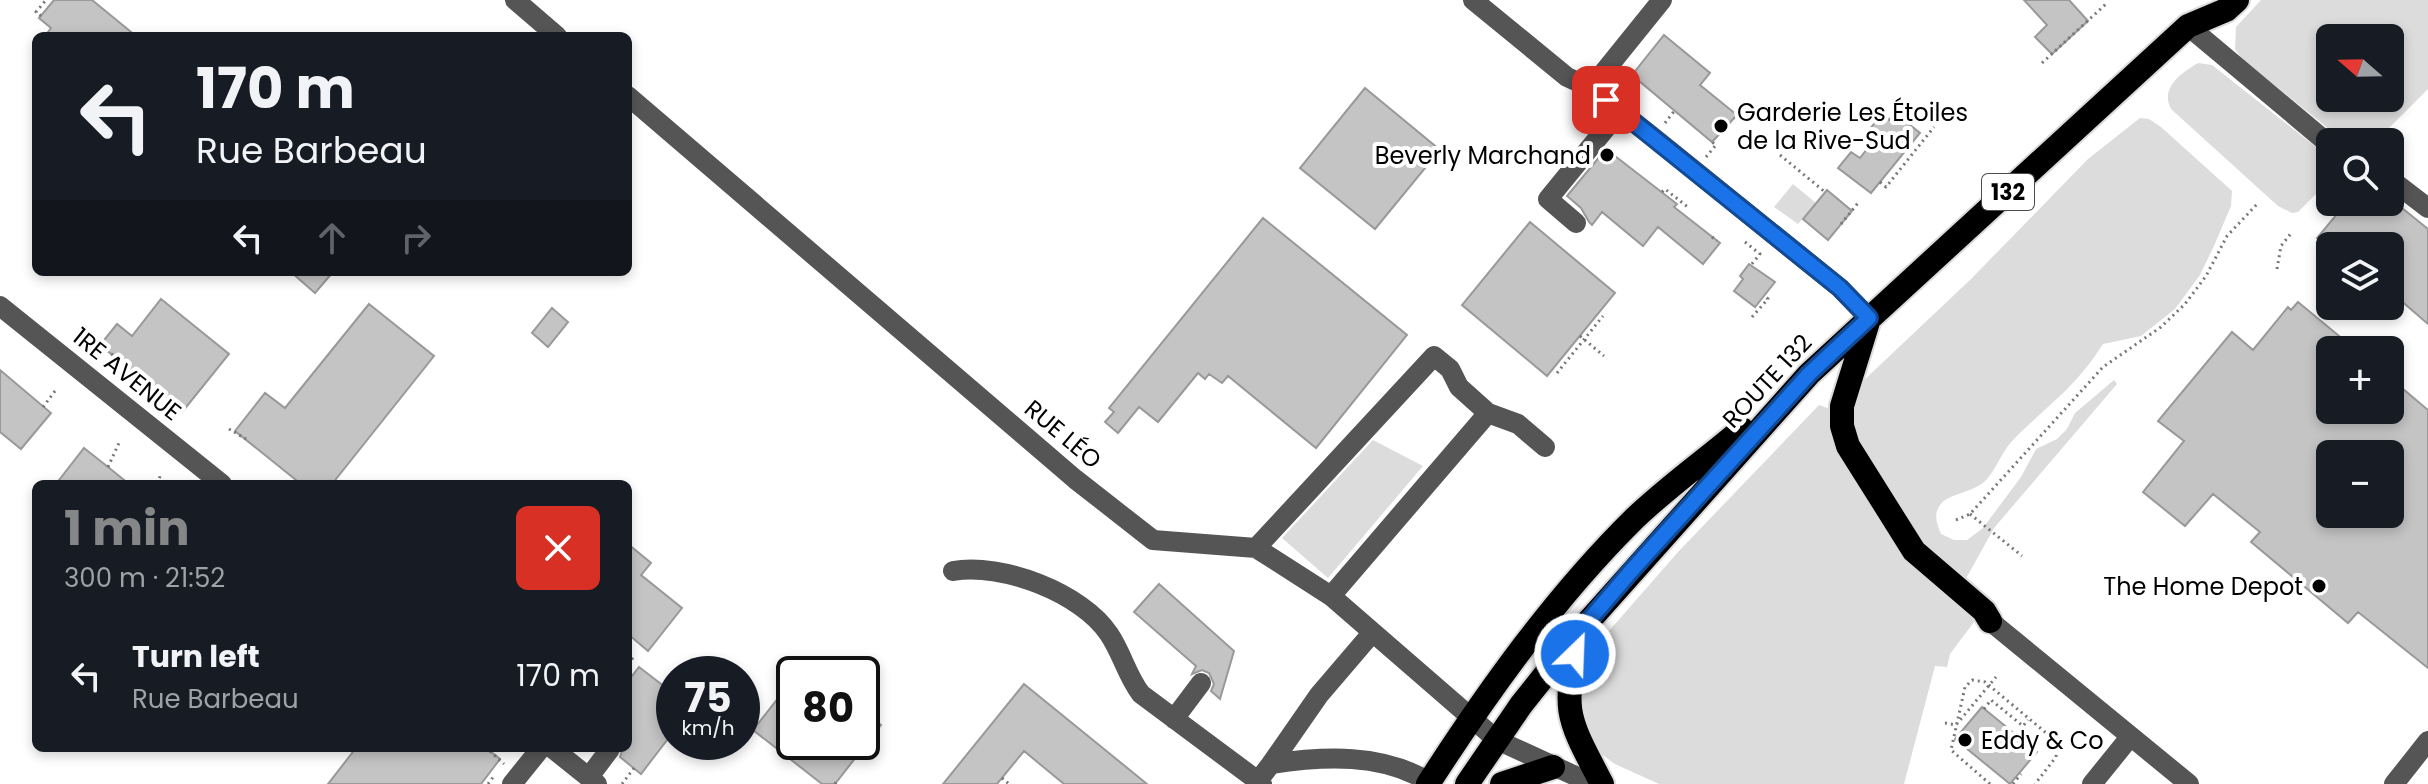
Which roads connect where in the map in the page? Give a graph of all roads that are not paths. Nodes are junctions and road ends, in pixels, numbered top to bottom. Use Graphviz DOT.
graph roads {
  1 [pos="515,0"];
  2 [pos="1473,0"];
  3 [pos="1662,0"];
  4 [pos="2200,0"];
  5 [pos="2237,0"];
  6 [pos="2188,26"];
  7 [pos="552,32"];
  8 [pos="1591,88"];
  9 [pos="632,99"];
  10 [pos="1620,111"];
  11 [pos="2316,133"];
  12 [pos="2404,190"];
  13 [pos="2428,208"];
  14 [pos="1576,223"];
  15 [pos="0,306"];
  16 [pos="1869,318"];
  17 [pos="1809,374"];
  18 [pos="1488,413"];
  19 [pos="1545,447"];
  20 [pos="217,480"];
  21 [pos="1256,548"];
  22 [pos="953,571"];
  23 [pos="1331,596"];
  24 [pos="1990,621"];
  25 [pos="1579,632"];
  26 [pos="1372,633"];
  27 [pos="1201,683"];
  28 [pos="1174,719"];
  29 [pos="1472,719"];
  30 [pos="2130,737"];
  31 [pos="1497,740"];
  32 [pos="2428,741"];
  33 [pos="538,752"];
  34 [pos="557,752"];
  35 [pos="608,752"];
  36 [pos="1271,764"];
  37 [pos="1553,767"];
  38 [pos="593,781"];
  39 [pos="1260,783"];
  40 [pos="1429,783"];
  41 [pos="512,784"];
  42 [pos="1467,784"];
  43 [pos="1502,784"];
  44 [pos="1593,784"];
  45 [pos="1602,784"];
  46 [pos="2092,784"];
  47 [pos="2189,784"];
  48 [pos="2394,784"];
  1 -- 7 [label="street"];
  2 -- 8 [label="street"];
  3 -- 8 [label="street"];
  4 -- 6 [label="highway, ROUTE 132 / 132"];
  5 -- 6 [label="highway, ROUTE 132 / 132"];
  6 -- 11 [label="street"];
  6 -- 16 [label="highway, ROUTE 132 / 132"];
  8 -- 10 [label="street"];
  9 -- 21 [label="street, RUE LÉO"];
  10 -- 14 [label="street"];
  10 -- 16 [label="street"];
  12 -- 13 [label="street"];
  15 -- 20 [label="street, 1RE AVENUE"];
  16 -- 17 [label="highway, ROUTE 132 / 132"];
  16 -- 24 [label="highway"];
  17 -- 25 [label="highway, ROUTE 132 / 132"];
  17 -- 29 [label="highway, 132"];
  18 -- 19 [label="street"];
  18 -- 21 [label="street"];
  18 -- 23 [label="street"];
  21 -- 23 [label="street, RUE LÉO"];
  22 -- 28 [label="street"];
  23 -- 26 [label="street, RUE LÉO"];
  24 -- 30 [label="street"];
  25 -- 31 [label="highway, ROUTE 132 / 132"];
  25 -- 45 [label="highway"];
  26 -- 29 [label="street, RUE LÉO"];
  26 -- 36 [label="street"];
  27 -- 28 [label="street"];
  28 -- 39 [label="street"];
  29 -- 31 [label="street, RUE LÉO"];
  29 -- 40 [label="highway, 132"];
  30 -- 46 [label="street"];
  30 -- 47 [label="street"];
  31 -- 37 [label="street, RUE LÉO"];
  31 -- 42 [label="highway, ROUTE 132 / 132"];
  32 -- 48 [label="street"];
  33 -- 41 [label="street"];
  34 -- 38 [label="street"];
  35 -- 38 [label="street"];
  36 -- 39 [label="street"];
  36 -- 40 [label="street"];
  37 -- 43 [label="highway"];
  37 -- 44 [label="street, RUE LÉO"];
}
